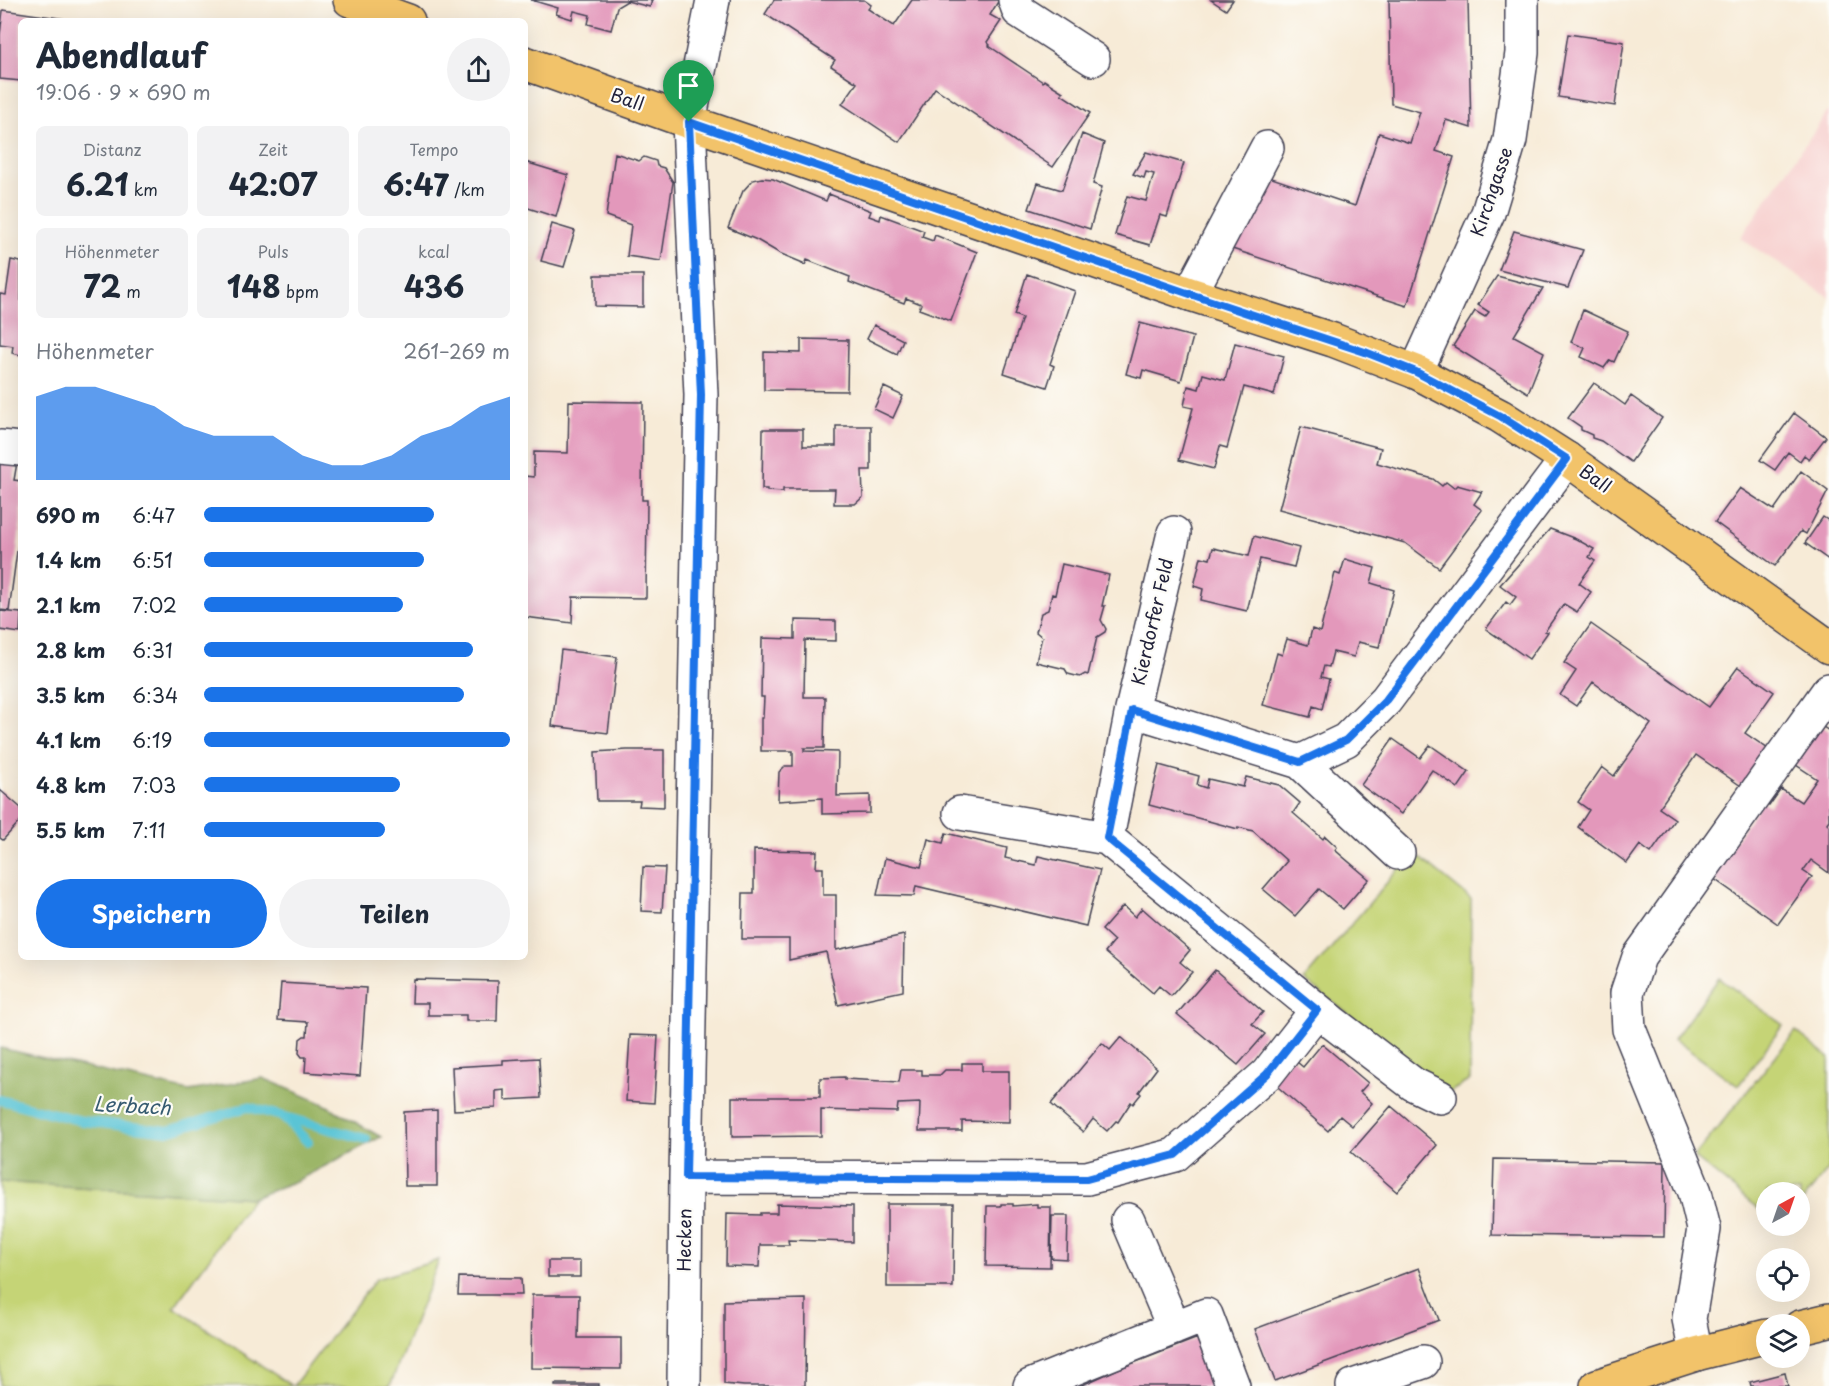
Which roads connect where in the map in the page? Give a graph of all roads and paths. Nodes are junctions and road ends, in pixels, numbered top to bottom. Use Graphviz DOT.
graph roads {
  1 [pos="350,0"];
  2 [pos="713,0"];
  3 [pos="1015,0"];
  4 [pos="1522,0"];
  5 [pos="400,18"];
  6 [pos="1093,59"];
  7 [pos="528,64"];
  8 [pos="689,122"];
  9 [pos="1267,148"];
  10 [pos="1190,294"];
  11 [pos="1416,372"];
  12 [pos="0,447"];
  13 [pos="18,449"];
  14 [pos="1567,459"];
  15 [pos="1174,533"];
  16 [pos="1829,647"];
  17 [pos="1829,690"];
  18 [pos="1132,710"];
  19 [pos="1300,762"];
  20 [pos="960,813"];
  21 [pos="1107,838"];
  22 [pos="1398,853"];
  23 [pos="1317,1010"];
  24 [pos="1440,1097"];
  25 [pos="686,1177"];
  26 [pos="1128,1220"];
  27 [pos="1829,1320"];
  28 [pos="1810,1325"];
  29 [pos="1174,1328"];
  30 [pos="1756,1339"];
  31 [pos="1696,1354"];
  32 [pos="1423,1362"];
  33 [pos="684,1386"];
  34 [pos="1030,1386"];
  35 [pos="1233,1386"];
  36 [pos="1353,1386"];
  37 [pos="1597,1386"];
  1 -- 5 [label="main road"];
  2 -- 8 [label="street, Hecken"];
  3 -- 6 [label="street"];
  4 -- 11 [label="street, Kirchgasse"];
  7 -- 8 [label="main road, Ball"];
  8 -- 10 [label="main road, Ball"];
  8 -- 25 [label="street, Hecken"];
  9 -- 10 [label="street"];
  10 -- 11 [label="main road, Ball"];
  11 -- 14 [label="main road, Ball"];
  12 -- 13 [label="street"];
  14 -- 16 [label="main road, Ball"];
  14 -- 19 [label="street"];
  15 -- 18 [label="street, Kierdorfer Feld"];
  17 -- 31 [label="street"];
  18 -- 19 [label="street, Kierdorfer Feld"];
  18 -- 21 [label="street, Kierdorfer Feld"];
  19 -- 22 [label="street, Kierdorfer Feld"];
  20 -- 21 [label="street"];
  21 -- 23 [label="street"];
  23 -- 24 [label="street"];
  23 -- 25 [label="street"];
  25 -- 33 [label="street, Hecken"];
  26 -- 29 [label="street"];
  27 -- 28 [label="main road"];
  29 -- 34 [label="street"];
  29 -- 35 [label="street"];
  30 -- 31 [label="main road"];
  31 -- 37 [label="main road"];
  32 -- 36 [label="street"];
}
